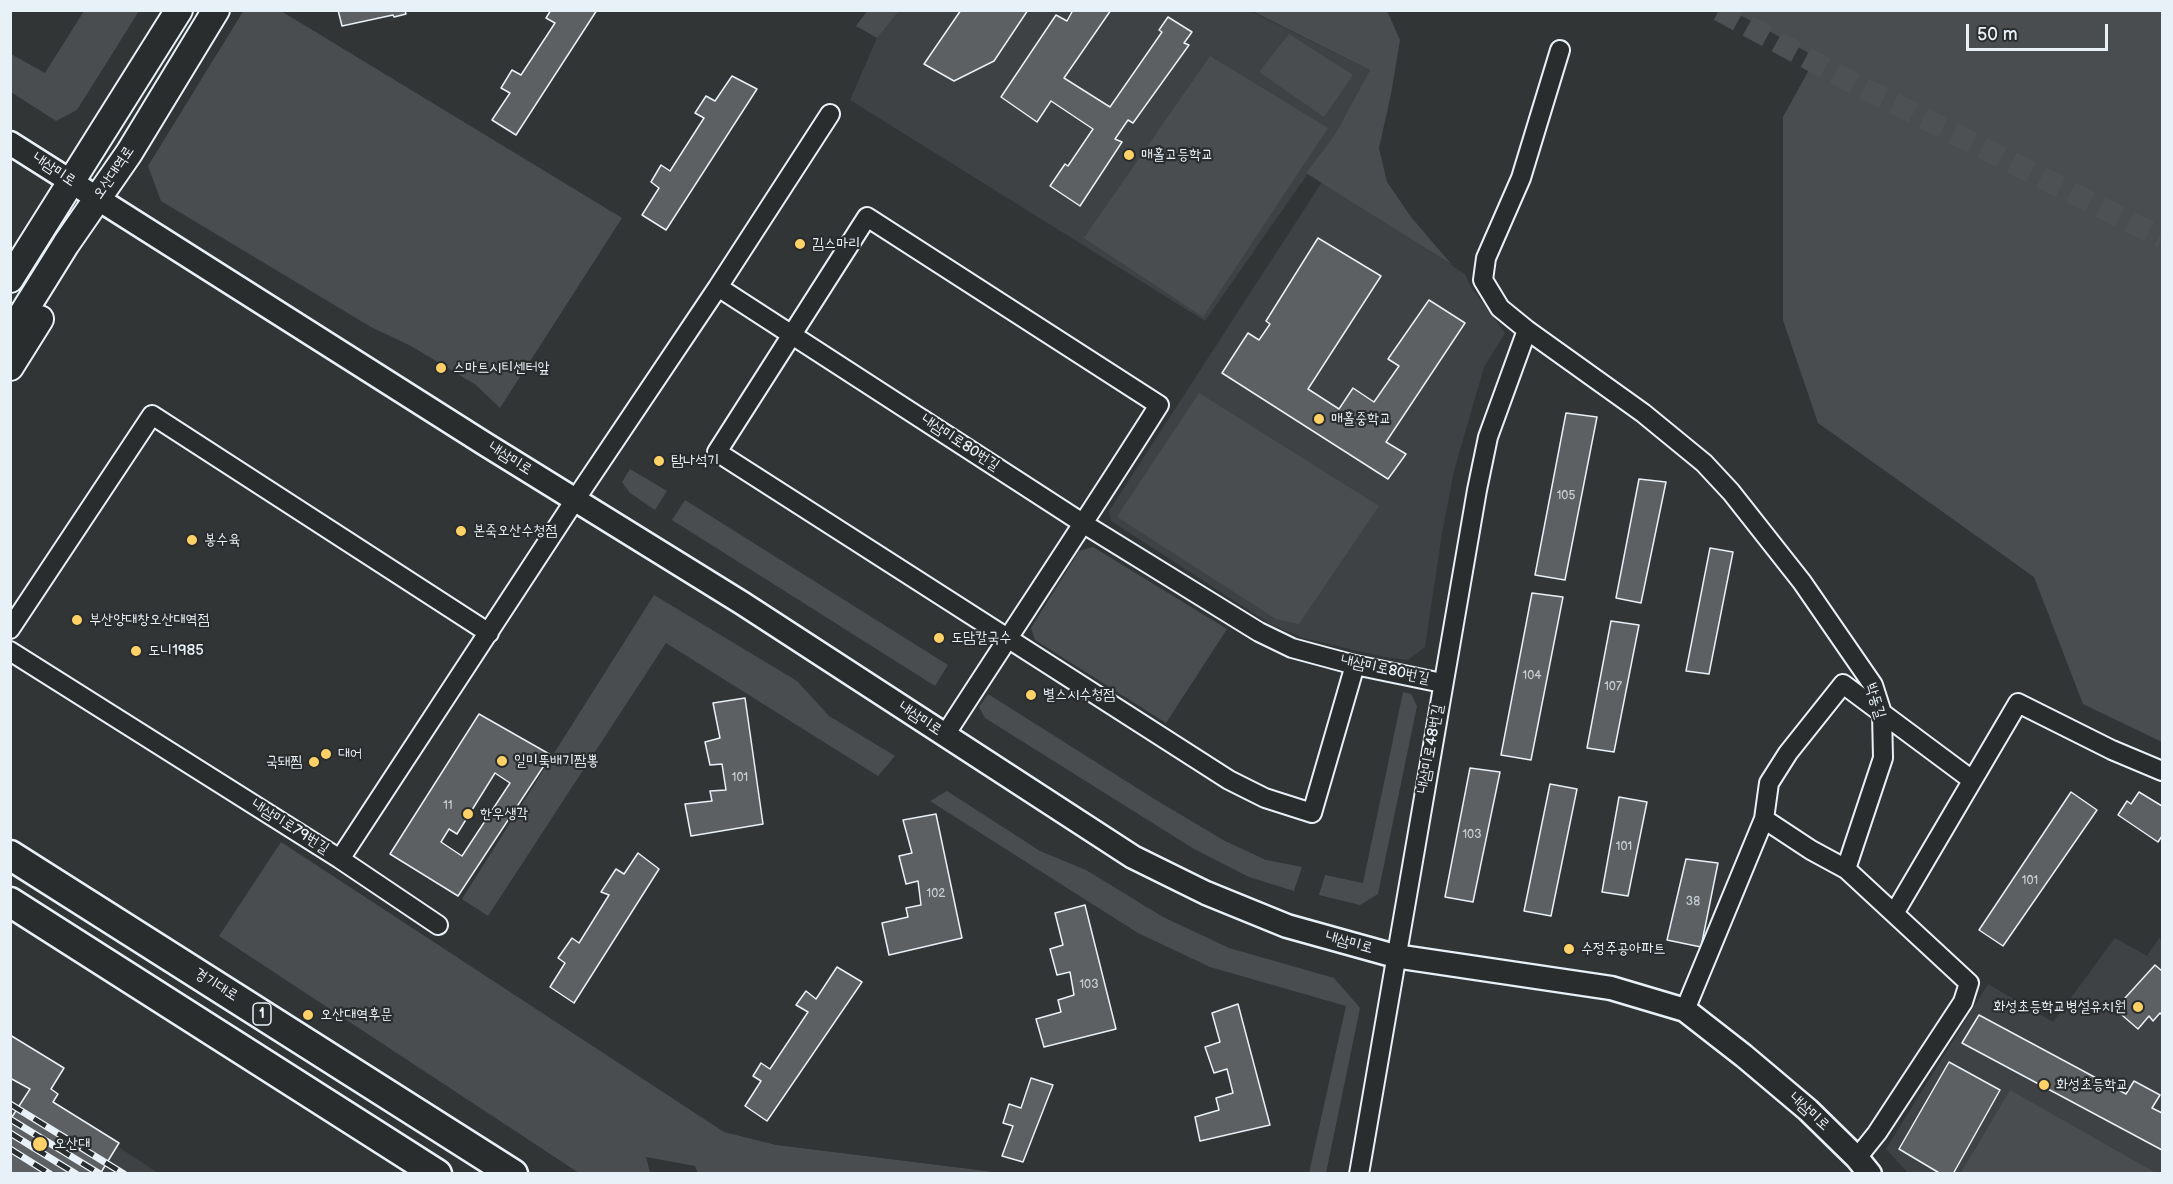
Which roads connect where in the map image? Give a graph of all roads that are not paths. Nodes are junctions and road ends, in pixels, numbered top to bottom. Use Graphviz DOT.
graph roads {
  1 [pos="180,10"];
  2 [pos="216,10"];
  3 [pos="1560,50"];
  4 [pos="830,114"];
  5 [pos="10,143"];
  6 [pos="70,182"];
  7 [pos="97,199"];
  8 [pos="41,230"];
  9 [pos="66,244"];
  10 [pos="10,252"];
  11 [pos="10,279"];
  12 [pos="718,287"];
  13 [pos="1527,330"];
  14 [pos="10,334"];
  15 [pos="792,334"];
  16 [pos="10,367"];
  17 [pos="575,500"];
  18 [pos="1084,524"];
  19 [pos="10,629"];
  20 [pos="489,633"];
  21 [pos="1008,638"];
  22 [pos="10,651"];
  23 [pos="1355,665"];
  24 [pos="1442,683"];
  25 [pos="1882,713"];
  26 [pos="945,735"];
  27 [pos="2163,771"];
  28 [pos="1972,780"];
  29 [pos="1764,819"];
  30 [pos="10,855"];
  31 [pos="340,859"];
  32 [pos="1846,869"];
  33 [pos="10,902"];
  34 [pos="1895,912"];
  35 [pos="438,925"];
  36 [pos="1395,956"];
  37 [pos="1685,1010"];
  38 [pos="1864,1166"];
  39 [pos="437,1173"];
  40 [pos="513,1173"];
  41 [pos="1359,1173"];
  1 -- 6 [label="main road, 오산대역로"];
  2 -- 7 [label="main road, 오산대역로"];
  3 -- 13 [label="street, 박동길"];
  4 -- 12 [label="street"];
  5 -- 6 [label="street, 내삼미로"];
  6 -- 7 [label="street, 내삼미로"];
  6 -- 8 [label="main road, 오산대역로"];
  7 -- 9 [label="main road, 오산대역로"];
  7 -- 17 [label="street, 내삼미로"];
  8 -- 10 [label="main road"];
  8 -- 11 [label="main road, 오산대역로"];
  9 -- 14 [label="main road, 오산대역로"];
  9 -- 16 [label="main road"];
  12 -- 15 [label="street, 내삼미로80번길"];
  12 -- 17 [label="street"];
  13 -- 24 [label="street, 내삼미로48번길"];
  13 -- 25 [label="street, 박동길"];
  15 -- 18 [label="street, 내삼미로80번길"];
  15 -- 18 [label="street"];
  15 -- 21 [label="street"];
  17 -- 20 [label="street, 내삼미로79번길"];
  17 -- 26 [label="street, 내삼미로"];
  18 -- 21 [label="street"];
  18 -- 23 [label="street, 내삼미로80번길"];
  19 -- 20 [label="street"];
  20 -- 31 [label="street, 내삼미로79번길"];
  21 -- 23 [label="street"];
  21 -- 26 [label="street"];
  22 -- 31 [label="street, 내삼미로79번길"];
  23 -- 24 [label="street, 내삼미로80번길"];
  24 -- 36 [label="street, 내삼미로48번길"];
  25 -- 28 [label="street"];
  25 -- 29 [label="street"];
  25 -- 32 [label="street, 박동길"];
  26 -- 36 [label="street, 내삼미로"];
  27 -- 28 [label="street"];
  28 -- 34 [label="street"];
  29 -- 32 [label="street"];
  29 -- 37 [label="street"];
  30 -- 40 [label="main road, 경기대로 / 1"];
  31 -- 35 [label="street"];
  32 -- 34 [label="street"];
  33 -- 39 [label="main road"];
  34 -- 38 [label="street"];
  36 -- 37 [label="street, 내삼미로"];
  36 -- 41 [label="street, 내삼미로48번길"];
  37 -- 38 [label="street, 내삼미로"];
}
